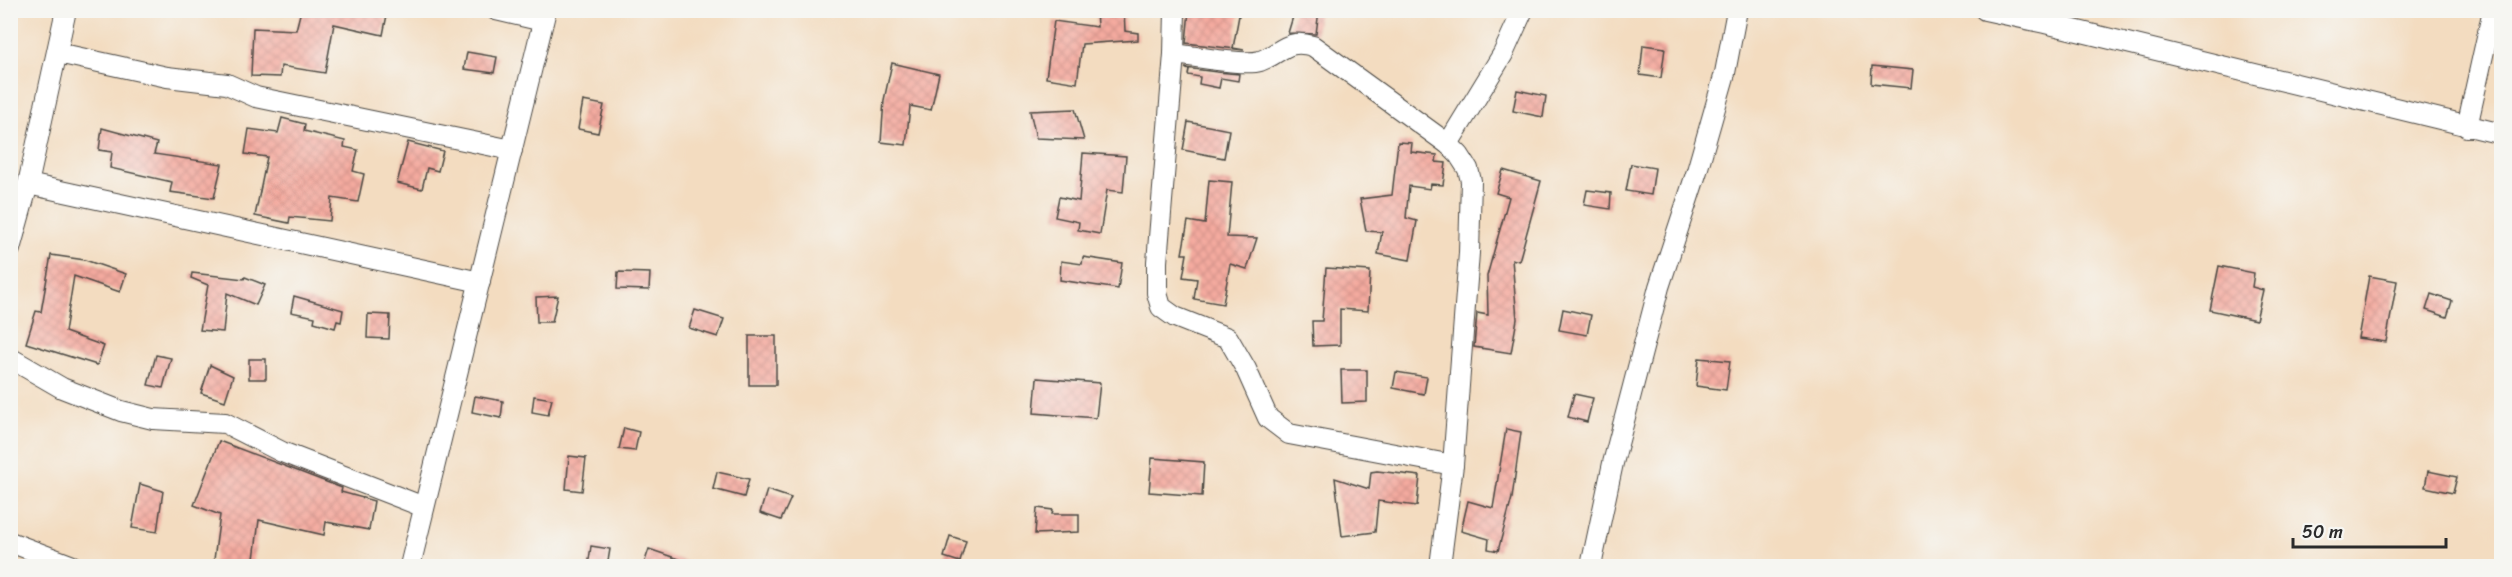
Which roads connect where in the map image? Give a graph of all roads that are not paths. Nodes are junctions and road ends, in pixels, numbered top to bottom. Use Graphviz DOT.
graph roads {
  1 [pos="66,10"];
  2 [pos="496,10"];
  3 [pos="1175,10"];
  4 [pos="1523,10"];
  5 [pos="1737,10"];
  6 [pos="1985,10"];
  7 [pos="2493,10"];
  8 [pos="545,16"];
  9 [pos="2047,16"];
  10 [pos="58,53"];
  11 [pos="1174,54"];
  12 [pos="2467,127"];
  13 [pos="2502,134"];
  14 [pos="1448,144"];
  15 [pos="512,150"];
  16 [pos="28,184"];
  17 [pos="10,249"];
  18 [pos="480,282"];
  19 [pos="10,358"];
  20 [pos="1453,465"];
  21 [pos="424,507"];
  22 [pos="10,542"];
  23 [pos="74,567"];
  24 [pos="410,567"];
  25 [pos="1440,567"];
  26 [pos="1591,567"];
  1 -- 10 [label="street"];
  2 -- 8 [label="street"];
  3 -- 11 [label="street"];
  4 -- 14 [label="street"];
  5 -- 26 [label="street"];
  6 -- 9 [label="street"];
  7 -- 12 [label="street"];
  8 -- 15 [label="street"];
  9 -- 12 [label="street"];
  10 -- 15 [label="street"];
  10 -- 16 [label="street"];
  11 -- 14 [label="street"];
  11 -- 20 [label="street"];
  12 -- 13 [label="street"];
  14 -- 20 [label="street"];
  15 -- 18 [label="street"];
  16 -- 17 [label="street"];
  16 -- 18 [label="street"];
  18 -- 21 [label="street"];
  19 -- 21 [label="street"];
  20 -- 25 [label="street"];
  21 -- 24 [label="street"];
  22 -- 23 [label="street"];
}
